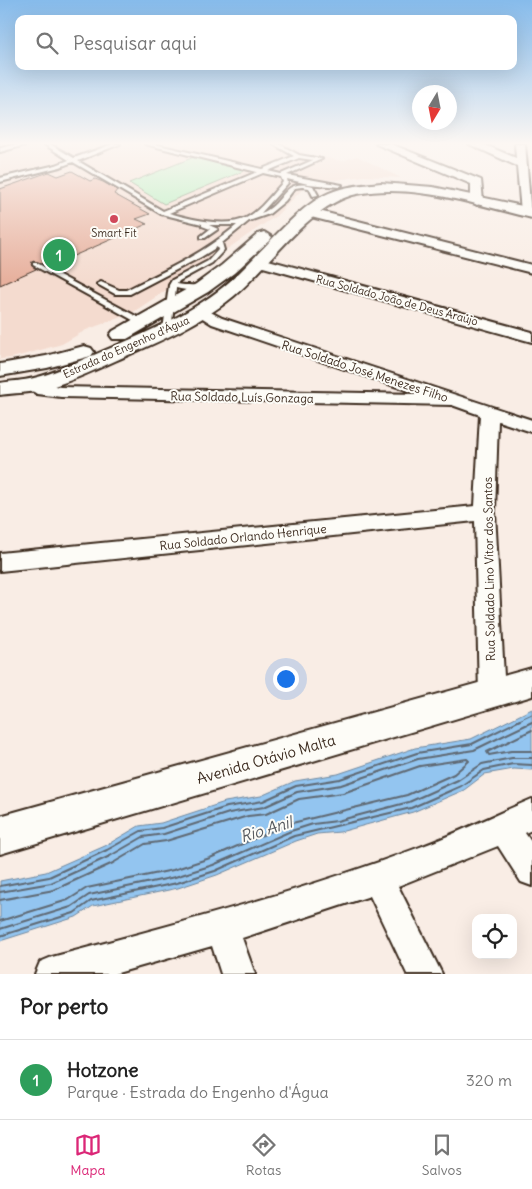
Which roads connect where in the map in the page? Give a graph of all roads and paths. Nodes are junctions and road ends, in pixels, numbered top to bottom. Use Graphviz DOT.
graph roads {
  1 [pos="123,189"];
  2 [pos="218,189"];
  3 [pos="278,189"];
  4 [pos="291,189"];
  5 [pos="313,189"];
  6 [pos="329,189"];
  7 [pos="359,189"];
  8 [pos="407,189"];
  9 [pos="432,189"];
  10 [pos="477,189"];
  11 [pos="526,189"];
  12 [pos="316,195"];
  13 [pos="477,201"];
  14 [pos="163,213"];
  15 [pos="310,213"];
  16 [pos="530,213"];
  17 [pos="184,219"];
  18 [pos="247,220"];
  19 [pos="203,237"];
  20 [pos="220,243"];
  21 [pos="257,255"];
  22 [pos="35,264"];
  23 [pos="532,270"];
  24 [pos="101,284"];
  25 [pos="173,285"];
  26 [pos="202,288"];
  27 [pos="169,307"];
  28 [pos="201,312"];
  29 [pos="143,322"];
  30 [pos="167,330"];
  31 [pos="532,337"];
  32 [pos="0,370"];
  33 [pos="32,385"];
  34 [pos="0,388"];
  35 [pos="453,400"];
  36 [pos="489,413"];
  37 [pos="532,426"];
  38 [pos="485,512"];
  39 [pos="0,562"];
  40 [pos="532,682"];
  41 [pos="492,695"];
  42 [pos="519,822"];
  43 [pos="0,835"];
  44 [pos="532,871"];
  45 [pos="378,878"];
  46 [pos="223,929"];
  47 [pos="52,974"];
  48 [pos="238,974"];
  49 [pos="425,974"];
  1 -- 14 [label="lane"];
  2 -- 14 [label="lane"];
  3 -- 18 [label="lane"];
  4 -- 18 [label="lane"];
  5 -- 12 [label="lane"];
  6 -- 12 [label="street, Estrada do Engenho d'Água"];
  7 -- 15 [label="street, Estrada do Engenho d'Água"];
  8 -- 13 [label="street, Estrada do Engenho d'Água"];
  9 -- 13 [label="street, Estrada do Engenho d'Água"];
  10 -- 13 [label="street"];
  11 -- 16 [label="street"];
  12 -- 21 [label="street, Estrada do Engenho d'Água"];
  13 -- 16 [label="street, Estrada do Engenho d'Água"];
  14 -- 17 [label="lane"];
  15 -- 21 [label="street, Estrada do Engenho d'Água"];
  15 -- 23 [label="street"];
  17 -- 18 [label="lane"];
  17 -- 19 [label="lane"];
  18 -- 20 [label="lane"];
  20 -- 24 [label="lane"];
  20 -- 25 [label="lane"];
  21 -- 26 [label="street, Estrada do Engenho d'Água"];
  21 -- 28 [label="street"];
  21 -- 31 [label="street, Rua Soldado João de Deus Araújo"];
  22 -- 29 [label="lane"];
  25 -- 26 [label="lane"];
  25 -- 27 [label="lane"];
  26 -- 27 [label="street, Estrada do Engenho d'Água"];
  27 -- 29 [label="street, Estrada do Engenho d'Água"];
  27 -- 30 [label="lane"];
  28 -- 30 [label="street, Estrada do Engenho d'Água"];
  28 -- 35 [label="street, Rua Soldado José Menezes Filho"];
  29 -- 32 [label="street, Estrada do Engenho d'Água"];
  30 -- 33 [label="street, Estrada do Engenho d'Água"];
  33 -- 34 [label="street, Estrada do Engenho d'Água"];
  33 -- 35 [label="street, Rua Soldado Luís Gonzaga"];
  35 -- 36 [label="street, Rua Soldado José Menezes Filho"];
  36 -- 37 [label="street, Rua Soldado José Menezes Filho"];
  36 -- 38 [label="street, Rua Soldado Lino Vitor dos Santos"];
  38 -- 39 [label="street, Rua Soldado Orlando Henrique"];
  38 -- 41 [label="street, Rua Soldado Lino Vitor dos Santos"];
  40 -- 41 [label="street, Avenida Otávio Malta"];
  41 -- 43 [label="street, Avenida Otávio Malta"];
  42 -- 44 [label="street"];
  42 -- 45 [label="street"];
  45 -- 46 [label="street"];
  45 -- 49 [label="street"];
  46 -- 47 [label="street"];
  46 -- 48 [label="street"];
}
